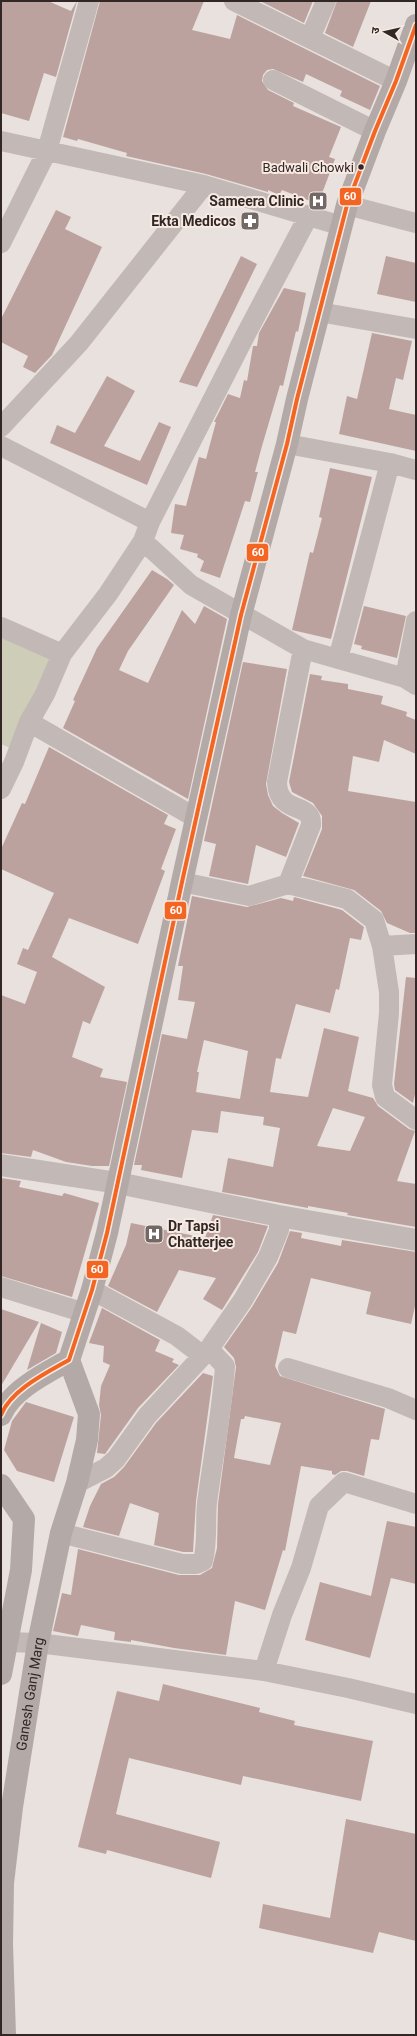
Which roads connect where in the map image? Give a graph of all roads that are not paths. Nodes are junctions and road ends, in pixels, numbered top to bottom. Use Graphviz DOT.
graph roads {
  1 [pos="89,1"];
  2 [pos="234,1"];
  3 [pos="326,1"];
  4 [pos="416,25"];
  5 [pos="310,38"];
  6 [pos="273,80"];
  7 [pos="396,81"];
  8 [pos="374,131"];
  9 [pos="1,141"];
  10 [pos="47,151"];
  11 [pos="204,185"];
  12 [pos="309,215"];
  13 [pos="344,216"];
  14 [pos="416,224"];
  15 [pos="1,243"];
  16 [pos="319,312"];
  17 [pos="416,329"];
  18 [pos="1,427"];
  19 [pos="288,444"];
  20 [pos="1,446"];
  21 [pos="390,462"];
  22 [pos="416,470"];
  23 [pos="150,522"];
  24 [pos="143,541"];
  25 [pos="241,615"];
  26 [pos="416,621"];
  27 [pos="1,628"];
  28 [pos="303,649"];
  29 [pos="62,654"];
  30 [pos="338,659"];
  31 [pos="410,682"];
  32 [pos="29,722"];
  33 [pos="8,760"];
  34 [pos="1,789"];
  35 [pos="196,818"];
  36 [pos="182,882"];
  37 [pos="288,884"];
  38 [pos="416,944"];
  39 [pos="382,946"];
  40 [pos="416,1120"];
  41 [pos="1,1165"];
  42 [pos="118,1183"];
  43 [pos="279,1216"];
  44 [pos="416,1240"];
  45 [pos="1,1287"];
  46 [pos="92,1290"];
  47 [pos="85,1312"];
  48 [pos="206,1352"];
  49 [pos="68,1360"];
  50 [pos="288,1368"];
  51 [pos="416,1410"];
  52 [pos="1,1415"];
  53 [pos="77,1483"];
  54 [pos="1,1485"];
  55 [pos="416,1504"];
  56 [pos="61,1533"];
  57 [pos="7,1642"];
  58 [pos="38,1644"];
  59 [pos="264,1671"];
  60 [pos="1,1674"];
  61 [pos="416,1704"];
  62 [pos="4,2032"];
  1 -- 10 [label="street"];
  2 -- 5 [label="street"];
  3 -- 5 [label="street"];
  4 -- 7 [label="main road"];
  5 -- 7 [label="street"];
  6 -- 8 [label="street"];
  7 -- 8 [label="main road"];
  8 -- 13 [label="main road"];
  9 -- 10 [label="street"];
  10 -- 11 [label="street"];
  10 -- 15 [label="street"];
  11 -- 12 [label="street"];
  11 -- 18 [label="street"];
  12 -- 13 [label="street"];
  12 -- 23 [label="street"];
  13 -- 14 [label="street"];
  13 -- 16 [label="main road"];
  16 -- 17 [label="street"];
  16 -- 19 [label="main road"];
  19 -- 21 [label="street"];
  19 -- 25 [label="main road"];
  20 -- 23 [label="street"];
  21 -- 22 [label="street"];
  21 -- 30 [label="street"];
  23 -- 24 [label="street"];
  24 -- 25 [label="street"];
  24 -- 29 [label="street"];
  25 -- 28 [label="street"];
  25 -- 35 [label="main road"];
  26 -- 31 [label="street"];
  27 -- 29 [label="street"];
  28 -- 30 [label="street"];
  28 -- 37 [label="street"];
  29 -- 32 [label="street"];
  30 -- 31 [label="street"];
  32 -- 33 [label="street"];
  32 -- 35 [label="street"];
  33 -- 34 [label="street"];
  35 -- 36 [label="main road"];
  36 -- 37 [label="street"];
  36 -- 42 [label="main road"];
  37 -- 39 [label="street"];
  38 -- 39 [label="street"];
  39 -- 40 [label="street"];
  41 -- 42 [label="street"];
  42 -- 43 [label="street"];
  42 -- 46 [label="main road"];
  43 -- 44 [label="street"];
  43 -- 48 [label="street"];
  45 -- 47 [label="street"];
  46 -- 47 [label="main road"];
  46 -- 48 [label="street"];
  47 -- 49 [label="main road"];
  48 -- 53 [label="street"];
  48 -- 56 [label="street"];
  49 -- 52 [label="main road"];
  49 -- 53 [label="main road, Ganesh Ganj Marg"];
  50 -- 51 [label="street"];
  53 -- 56 [label="main road, Ganesh Ganj Marg"];
  54 -- 57 [label="main road"];
  55 -- 59 [label="street"];
  56 -- 58 [label="main road, Ganesh Ganj Marg"];
  57 -- 58 [label="street"];
  57 -- 60 [label="main road"];
  58 -- 59 [label="street"];
  58 -- 62 [label="main road, Ganesh Ganj Marg"];
  59 -- 61 [label="street"];
}
